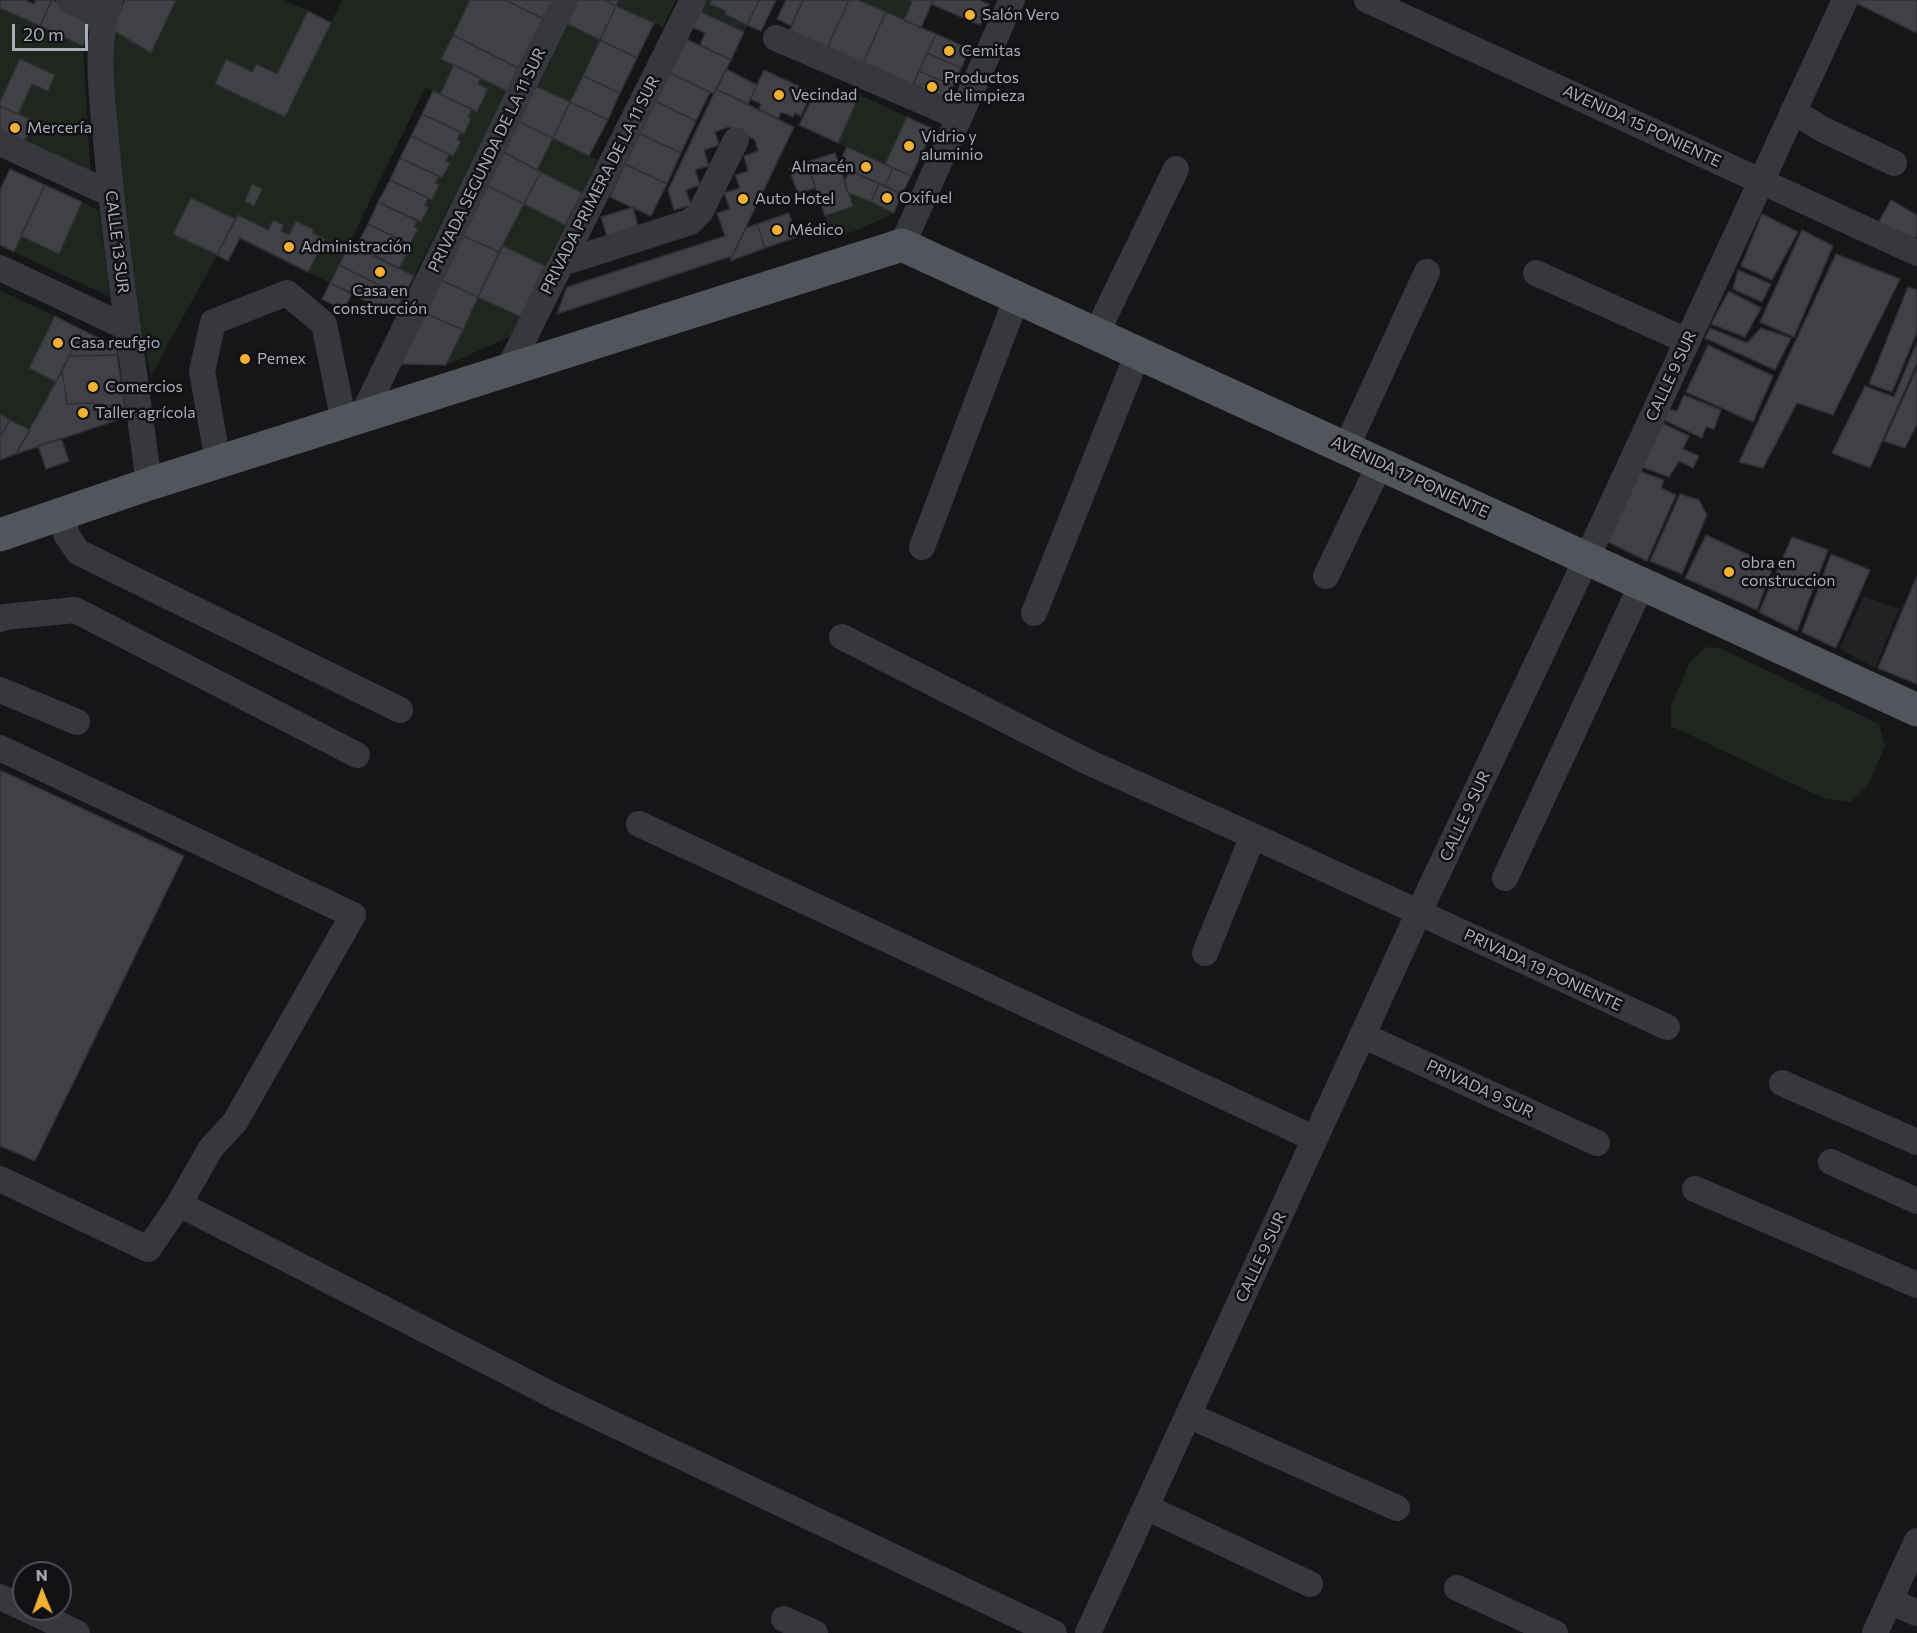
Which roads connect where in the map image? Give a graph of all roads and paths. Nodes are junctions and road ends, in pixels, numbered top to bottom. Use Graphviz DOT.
graph roads {
  1 [pos="69,0"];
  2 [pos="565,0"];
  3 [pos="693,0"];
  4 [pos="1012,0"];
  5 [pos="1366,0"];
  6 [pos="1845,0"];
  7 [pos="107,8"];
  8 [pos="776,38"];
  9 [pos="1793,111"];
  10 [pos="959,117"];
  11 [pos="736,140"];
  12 [pos="0,143"];
  13 [pos="1894,163"];
  14 [pos="1176,169"];
  15 [pos="1761,181"];
  16 [pos="111,194"];
  17 [pos="902,245"];
  18 [pos="1917,253"];
  19 [pos="562,263"];
  20 [pos="0,268"];
  21 [pos="1427,272"];
  22 [pos="1536,273"];
  23 [pos="1017,297"];
  24 [pos="128,328"];
  25 [pos="1096,334"];
  26 [pos="1687,341"];
  27 [pos="1138,353"];
  28 [pos="508,370"];
  29 [pos="353,419"];
  30 [pos="1346,448"];
  31 [pos="218,462"];
  32 [pos="1380,464"];
  33 [pos="149,484"];
  34 [pos="64,513"];
  35 [pos="8,526"];
  36 [pos="922,547"];
  37 [pos="1587,558"];
  38 [pos="1326,576"];
  39 [pos="1642,584"];
  40 [pos="1034,613"];
  41 [pos="0,619"];
  42 [pos="842,637"];
  43 [pos="0,690"];
  44 [pos="400,710"];
  45 [pos="1917,710"];
  46 [pos="77,722"];
  47 [pos="0,748"];
  48 [pos="357,755"];
  49 [pos="639,824"];
  50 [pos="1253,836"];
  51 [pos="1505,878"];
  52 [pos="1419,912"];
  53 [pos="1205,952"];
  54 [pos="1667,1027"];
  55 [pos="1362,1035"];
  56 [pos="1782,1083"];
  57 [pos="1315,1138"];
  58 [pos="1917,1142"];
  59 [pos="1597,1143"];
  60 [pos="1832,1162"];
  61 [pos="0,1179"];
  62 [pos="1695,1189"];
  63 [pos="1917,1201"];
  64 [pos="179,1204"];
  65 [pos="1917,1285"];
  66 [pos="1188,1415"];
  67 [pos="1146,1507"];
  68 [pos="1397,1508"];
  69 [pos="1917,1541"];
  70 [pos="1310,1584"];
  71 [pos="1457,1588"];
  72 [pos="1890,1601"];
  73 [pos="1917,1613"];
  74 [pos="784,1619"];
  75 [pos="51,1621"];
  76 [pos="77,1633"];
  77 [pos="815,1633"];
  78 [pos="1054,1633"];
  79 [pos="1088,1633"];
  80 [pos="1555,1633"];
  81 [pos="1875,1633"];
  1 -- 7 [label="street"];
  2 -- 29 [label="street, PRIVADA SEGUNDA DE LA 11 SUR"];
  3 -- 19 [label="street, PRIVADA PRIMERA DE LA 11 SUR"];
  4 -- 10 [label="street"];
  5 -- 15 [label="street, AVENIDA 15 PONIENTE"];
  6 -- 9 [label="street, CALLE 9 SUR"];
  7 -- 16 [label="street, CALLE 13 SUR"];
  8 -- 10 [label="street"];
  9 -- 13 [label="street"];
  9 -- 15 [label="street, CALLE 9 SUR"];
  10 -- 17 [label="street"];
  11 -- 19 [label="street"];
  12 -- 16 [label="street"];
  14 -- 25 [label="street"];
  15 -- 18 [label="street, AVENIDA 15 PONIENTE"];
  15 -- 26 [label="street, CALLE 9 SUR"];
  16 -- 24 [label="street, CALLE 13 SUR"];
  17 -- 23 [label="main road, AVENIDA 17 PONIENTE"];
  17 -- 28 [label="main road"];
  19 -- 28 [label="street, PRIVADA PRIMERA DE LA 11 SUR"];
  20 -- 24 [label="street"];
  21 -- 30 [label="street"];
  22 -- 26 [label="street"];
  23 -- 25 [label="main road, AVENIDA 17 PONIENTE"];
  23 -- 36 [label="street"];
  24 -- 33 [label="street, CALLE 13 SUR"];
  25 -- 27 [label="main road, AVENIDA 17 PONIENTE"];
  26 -- 37 [label="street, CALLE 9 SUR"];
  27 -- 30 [label="main road, AVENIDA 17 PONIENTE"];
  27 -- 40 [label="street"];
  28 -- 29 [label="main road"];
  29 -- 31 [label="main road"];
  29 -- 31 [label="street"];
  30 -- 32 [label="main road, AVENIDA 17 PONIENTE"];
  31 -- 33 [label="main road"];
  32 -- 37 [label="main road, AVENIDA 17 PONIENTE"];
  32 -- 38 [label="street"];
  33 -- 34 [label="main road"];
  34 -- 35 [label="main road"];
  34 -- 44 [label="street"];
  37 -- 39 [label="main road, AVENIDA 17 PONIENTE"];
  37 -- 52 [label="street, CALLE 9 SUR"];
  39 -- 45 [label="main road, AVENIDA 17 PONIENTE"];
  39 -- 51 [label="street"];
  41 -- 48 [label="street"];
  42 -- 50 [label="street, PRIVADA 19 PONIENTE"];
  43 -- 46 [label="street"];
  47 -- 64 [label="street"];
  49 -- 57 [label="street"];
  50 -- 52 [label="street, PRIVADA 19 PONIENTE"];
  50 -- 53 [label="street"];
  52 -- 54 [label="street, PRIVADA 19 PONIENTE"];
  52 -- 55 [label="street, CALLE 9 SUR"];
  55 -- 57 [label="street, CALLE 9 SUR"];
  55 -- 59 [label="street, PRIVADA 9 SUR"];
  56 -- 58 [label="street"];
  57 -- 66 [label="street, CALLE 9 SUR"];
  60 -- 63 [label="street"];
  61 -- 64 [label="street"];
  62 -- 65 [label="street"];
  64 -- 78 [label="street"];
  66 -- 67 [label="street, CALLE 9 SUR"];
  66 -- 68 [label="street"];
  67 -- 70 [label="street"];
  67 -- 79 [label="street, CALLE 9 SUR"];
  69 -- 72 [label="street"];
  71 -- 80 [label="street"];
  72 -- 73 [label="street"];
  72 -- 81 [label="street"];
  74 -- 77 [label="street"];
  75 -- 76 [label="street"];
}
